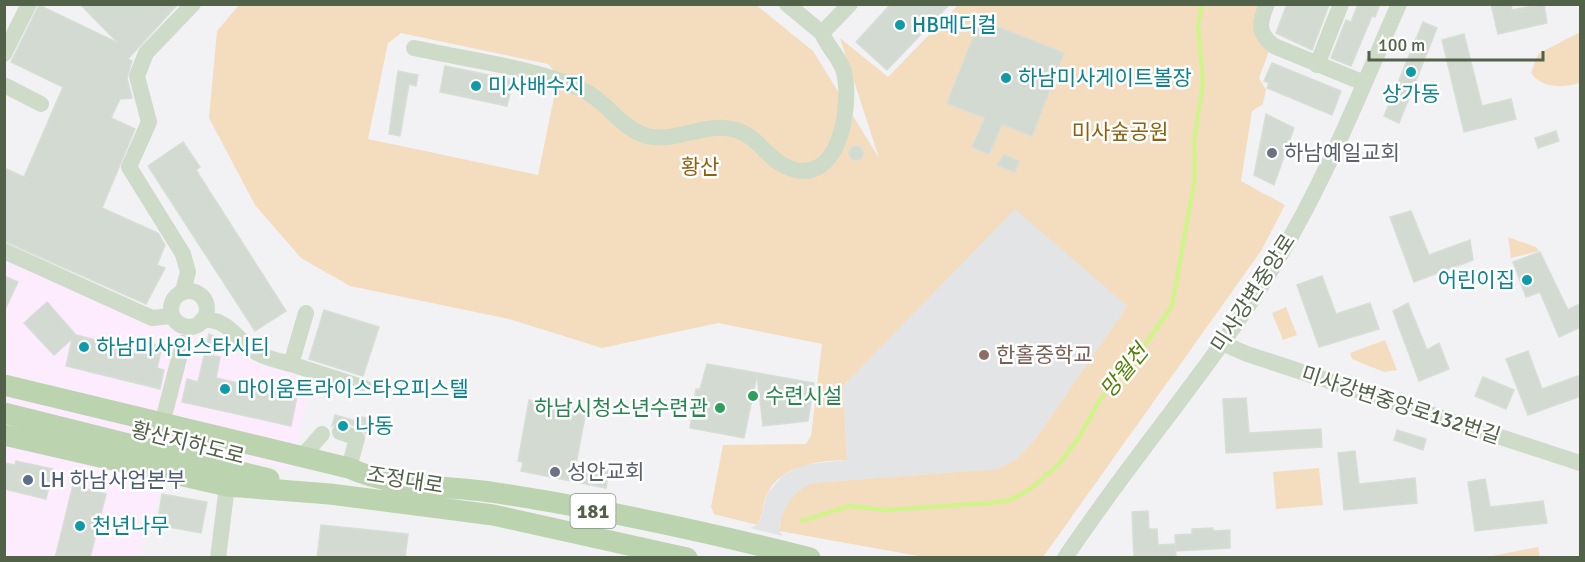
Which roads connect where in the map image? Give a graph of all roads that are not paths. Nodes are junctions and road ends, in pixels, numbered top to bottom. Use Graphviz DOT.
graph roads {
  1 [pos="29,4"];
  2 [pos="194,4"];
  3 [pos="787,4"];
  4 [pos="850,4"];
  5 [pos="1267,4"];
  6 [pos="1341,4"];
  7 [pos="1399,4"];
  8 [pos="822,33"];
  9 [pos="414,48"];
  10 [pos="4,54"];
  11 [pos="1317,64"];
  12 [pos="1364,83"];
  13 [pos="4,85"];
  14 [pos="41,104"];
  15 [pos="4,251"];
  16 [pos="183,291"];
  17 [pos="306,313"];
  18 [pos="172,316"];
  19 [pos="202,320"];
  20 [pos="183,343"];
  21 [pos="1222,343"];
  22 [pos="291,364"];
  23 [pos="4,379"];
  24 [pos="4,385"];
  25 [pos="365,388"];
  26 [pos="31,392"];
  27 [pos="4,398"];
  28 [pos="4,413"];
  29 [pos="162,424"];
  30 [pos="340,432"];
  31 [pos="322,434"];
  32 [pos="4,435"];
  33 [pos="301,458"];
  34 [pos="1581,463"];
  35 [pos="349,468"];
  36 [pos="373,479"];
  37 [pos="227,486"];
  38 [pos="330,494"];
  39 [pos="218,558"];
  40 [pos="687,558"];
  41 [pos="810,558"];
  42 [pos="1065,558"];
  1 -- 10 [label="street"];
  2 -- 16 [label="street"];
  3 -- 8 [label="street"];
  4 -- 8 [label="street"];
  5 -- 11 [label="street"];
  6 -- 11 [label="street"];
  7 -- 12 [label="street, 미사강변중앙로"];
  8 -- 9 [label="street"];
  11 -- 12 [label="street"];
  12 -- 21 [label="street, 미사강변중앙로"];
  13 -- 14 [label="street"];
  15 -- 18 [label="street"];
  16 -- 18 [label="street"];
  16 -- 19 [label="street"];
  17 -- 22 [label="street"];
  18 -- 19 [label="street"];
  19 -- 22 [label="street"];
  20 -- 29 [label="street"];
  21 -- 34 [label="street, 미사강변중앙로132번길"];
  21 -- 42 [label="street, 미사강변중앙로"];
  22 -- 25 [label="street"];
  23 -- 26 [label="main road"];
  24 -- 26 [label="main road, 조정대로"];
  26 -- 29 [label="main road, 조정대로"];
  27 -- 36 [label="main road, 황산지하도로 / 181"];
  28 -- 38 [label="main road, 황산지하도로"];
  29 -- 33 [label="main road, 조정대로"];
  30 -- 35 [label="street"];
  31 -- 33 [label="street"];
  32 -- 37 [label="main road, 조정대로"];
  33 -- 35 [label="main road, 조정대로"];
  35 -- 36 [label="main road, 조정대로"];
  36 -- 41 [label="main road, 조정대로 / 181"];
  37 -- 38 [label="main road, 조정대로"];
  37 -- 39 [label="street"];
  38 -- 40 [label="main road, 조정대로"];
}
